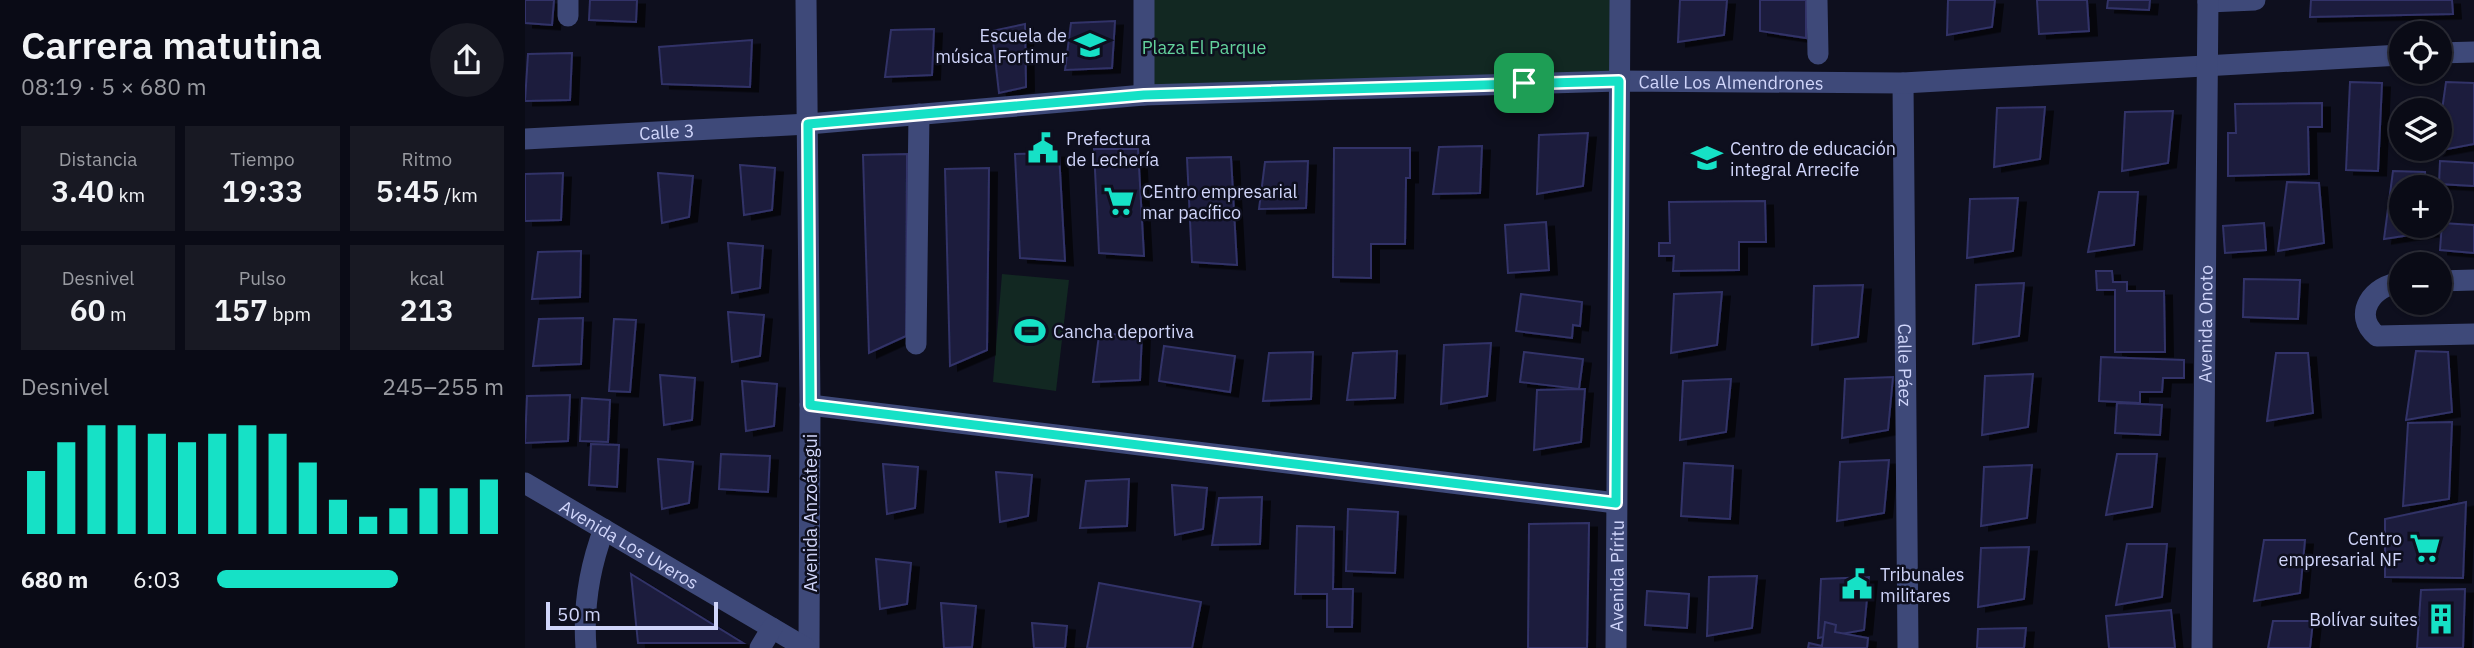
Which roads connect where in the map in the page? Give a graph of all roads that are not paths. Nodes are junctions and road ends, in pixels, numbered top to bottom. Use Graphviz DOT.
graph roads {
  1 [pos="806,0"];
  2 [pos="1144,0"];
  3 [pos="1619,0"];
  4 [pos="1817,0"];
  5 [pos="2255,0"];
  6 [pos="2208,1"];
  7 [pos="2474,52"];
  8 [pos="2452,53"];
  9 [pos="1818,54"];
  10 [pos="2389,56"];
  11 [pos="2207,65"];
  12 [pos="1619,81"];
  13 [pos="1903,83"];
  14 [pos="1144,95"];
  15 [pos="919,114"];
  16 [pos="808,124"];
  17 [pos="525,139"];
  18 [pos="2474,280"];
  19 [pos="2452,281"];
  20 [pos="2389,285"];
  21 [pos="2474,334"];
  22 [pos="916,344"];
  23 [pos="810,405"];
  24 [pos="525,483"];
  25 [pos="1616,503"];
  26 [pos="604,529"];
  27 [pos="772,628"];
  28 [pos="586,648"];
  29 [pos="760,648"];
  30 [pos="808,648"];
  31 [pos="1616,648"];
  32 [pos="1908,648"];
  33 [pos="2202,648"];
  1 -- 16 [label="street, Avenida Anzoátegui"];
  2 -- 14 [label="street"];
  3 -- 12 [label="street, Avenida Píritu"];
  4 -- 9 [label="street"];
  5 -- 6 [label="street"];
  6 -- 11 [label="street, Avenida Onoto"];
  7 -- 8 [label="street"];
  10 -- 11 [label="street, Calle Los Almendrones"];
  11 -- 13 [label="street, Calle Los Almendrones"];
  11 -- 33 [label="street, Avenida Onoto"];
  12 -- 13 [label="street, Calle Los Almendrones"];
  12 -- 14 [label="street, Calle Los Almendrones"];
  12 -- 25 [label="street, Avenida Píritu"];
  13 -- 32 [label="street, Calle Páez"];
  14 -- 15 [label="street, Calle Los Almendrones"];
  15 -- 16 [label="street, Calle Los Almendrones"];
  15 -- 22 [label="street"];
  16 -- 17 [label="street, Calle 3"];
  16 -- 23 [label="street, Avenida Anzoátegui"];
  18 -- 19 [label="street"];
  20 -- 21 [label="street"];
  23 -- 25 [label="street"];
  23 -- 30 [label="street, Avenida Anzoátegui"];
  24 -- 26 [label="street, Avenida Los Uveros"];
  25 -- 31 [label="street, Avenida Píritu"];
  26 -- 27 [label="street, Avenida Los Uveros"];
  26 -- 28 [label="street"];
  27 -- 29 [label="street"];
  27 -- 30 [label="street, Avenida Los Uveros"];
}
